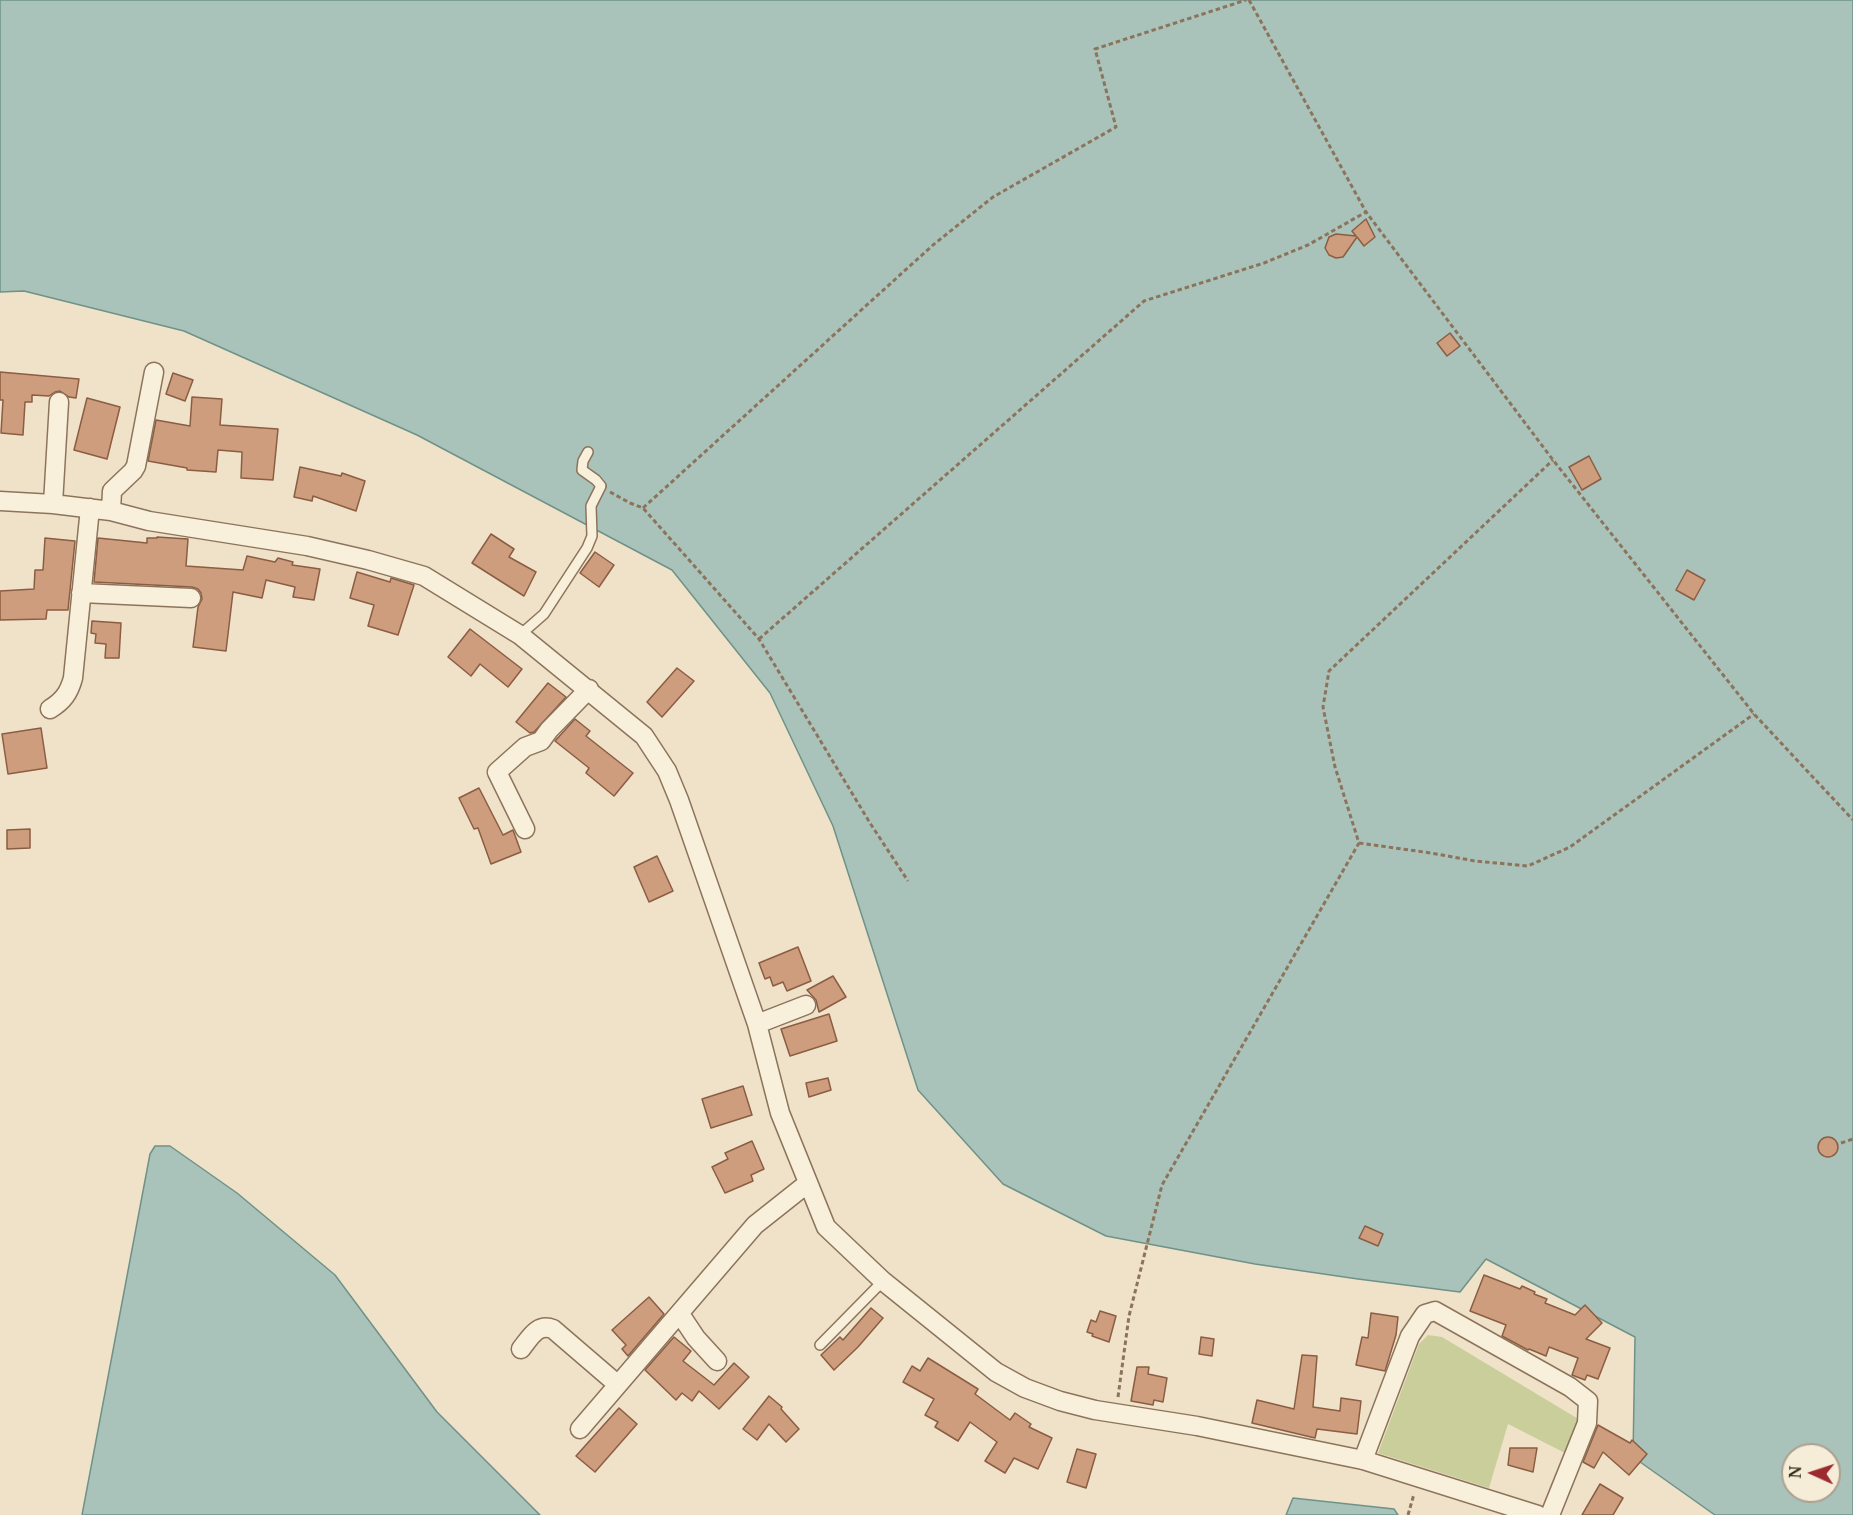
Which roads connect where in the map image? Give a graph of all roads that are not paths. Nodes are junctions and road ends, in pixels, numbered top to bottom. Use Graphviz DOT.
graph roads {
  1 [pos="154,372"];
  2 [pos="59,402"];
  3 [pos="588,452"];
  4 [pos="0,501"];
  5 [pos="53,504"];
  6 [pos="90,508"];
  7 [pos="111,511"];
  8 [pos="81,593"];
  9 [pos="191,598"];
  10 [pos="520,635"];
  11 [pos="589,689"];
  12 [pos="50,709"];
  13 [pos="525,830"];
  14 [pos="806,1005"];
  15 [pos="756,1023"];
  16 [pos="808,1183"];
  17 [pos="883,1281"];
  18 [pos="680,1314"];
  19 [pos="820,1345"];
  20 [pos="521,1349"];
  21 [pos="717,1361"];
  22 [pos="617,1384"];
  23 [pos="580,1429"];
  24 [pos="1363,1460"];
  25 [pos="1538,1515"];
  26 [pos="1550,1515"];
  1 -- 7 [label="street"];
  2 -- 5 [label="street"];
  3 -- 10 [label="lane"];
  4 -- 5 [label="street"];
  5 -- 6 [label="street"];
  6 -- 7 [label="street"];
  6 -- 8 [label="street"];
  7 -- 10 [label="street"];
  8 -- 9 [label="street"];
  8 -- 12 [label="street"];
  10 -- 11 [label="street"];
  11 -- 13 [label="street"];
  11 -- 15 [label="street"];
  14 -- 15 [label="street"];
  15 -- 16 [label="street"];
  16 -- 17 [label="street"];
  16 -- 18 [label="street"];
  17 -- 19 [label="lane"];
  17 -- 24 [label="street"];
  18 -- 21 [label="street"];
  18 -- 22 [label="street"];
  20 -- 22 [label="street"];
  22 -- 23 [label="street"];
  24 -- 25 [label="street"];
  24 -- 26 [label="street"];
}
